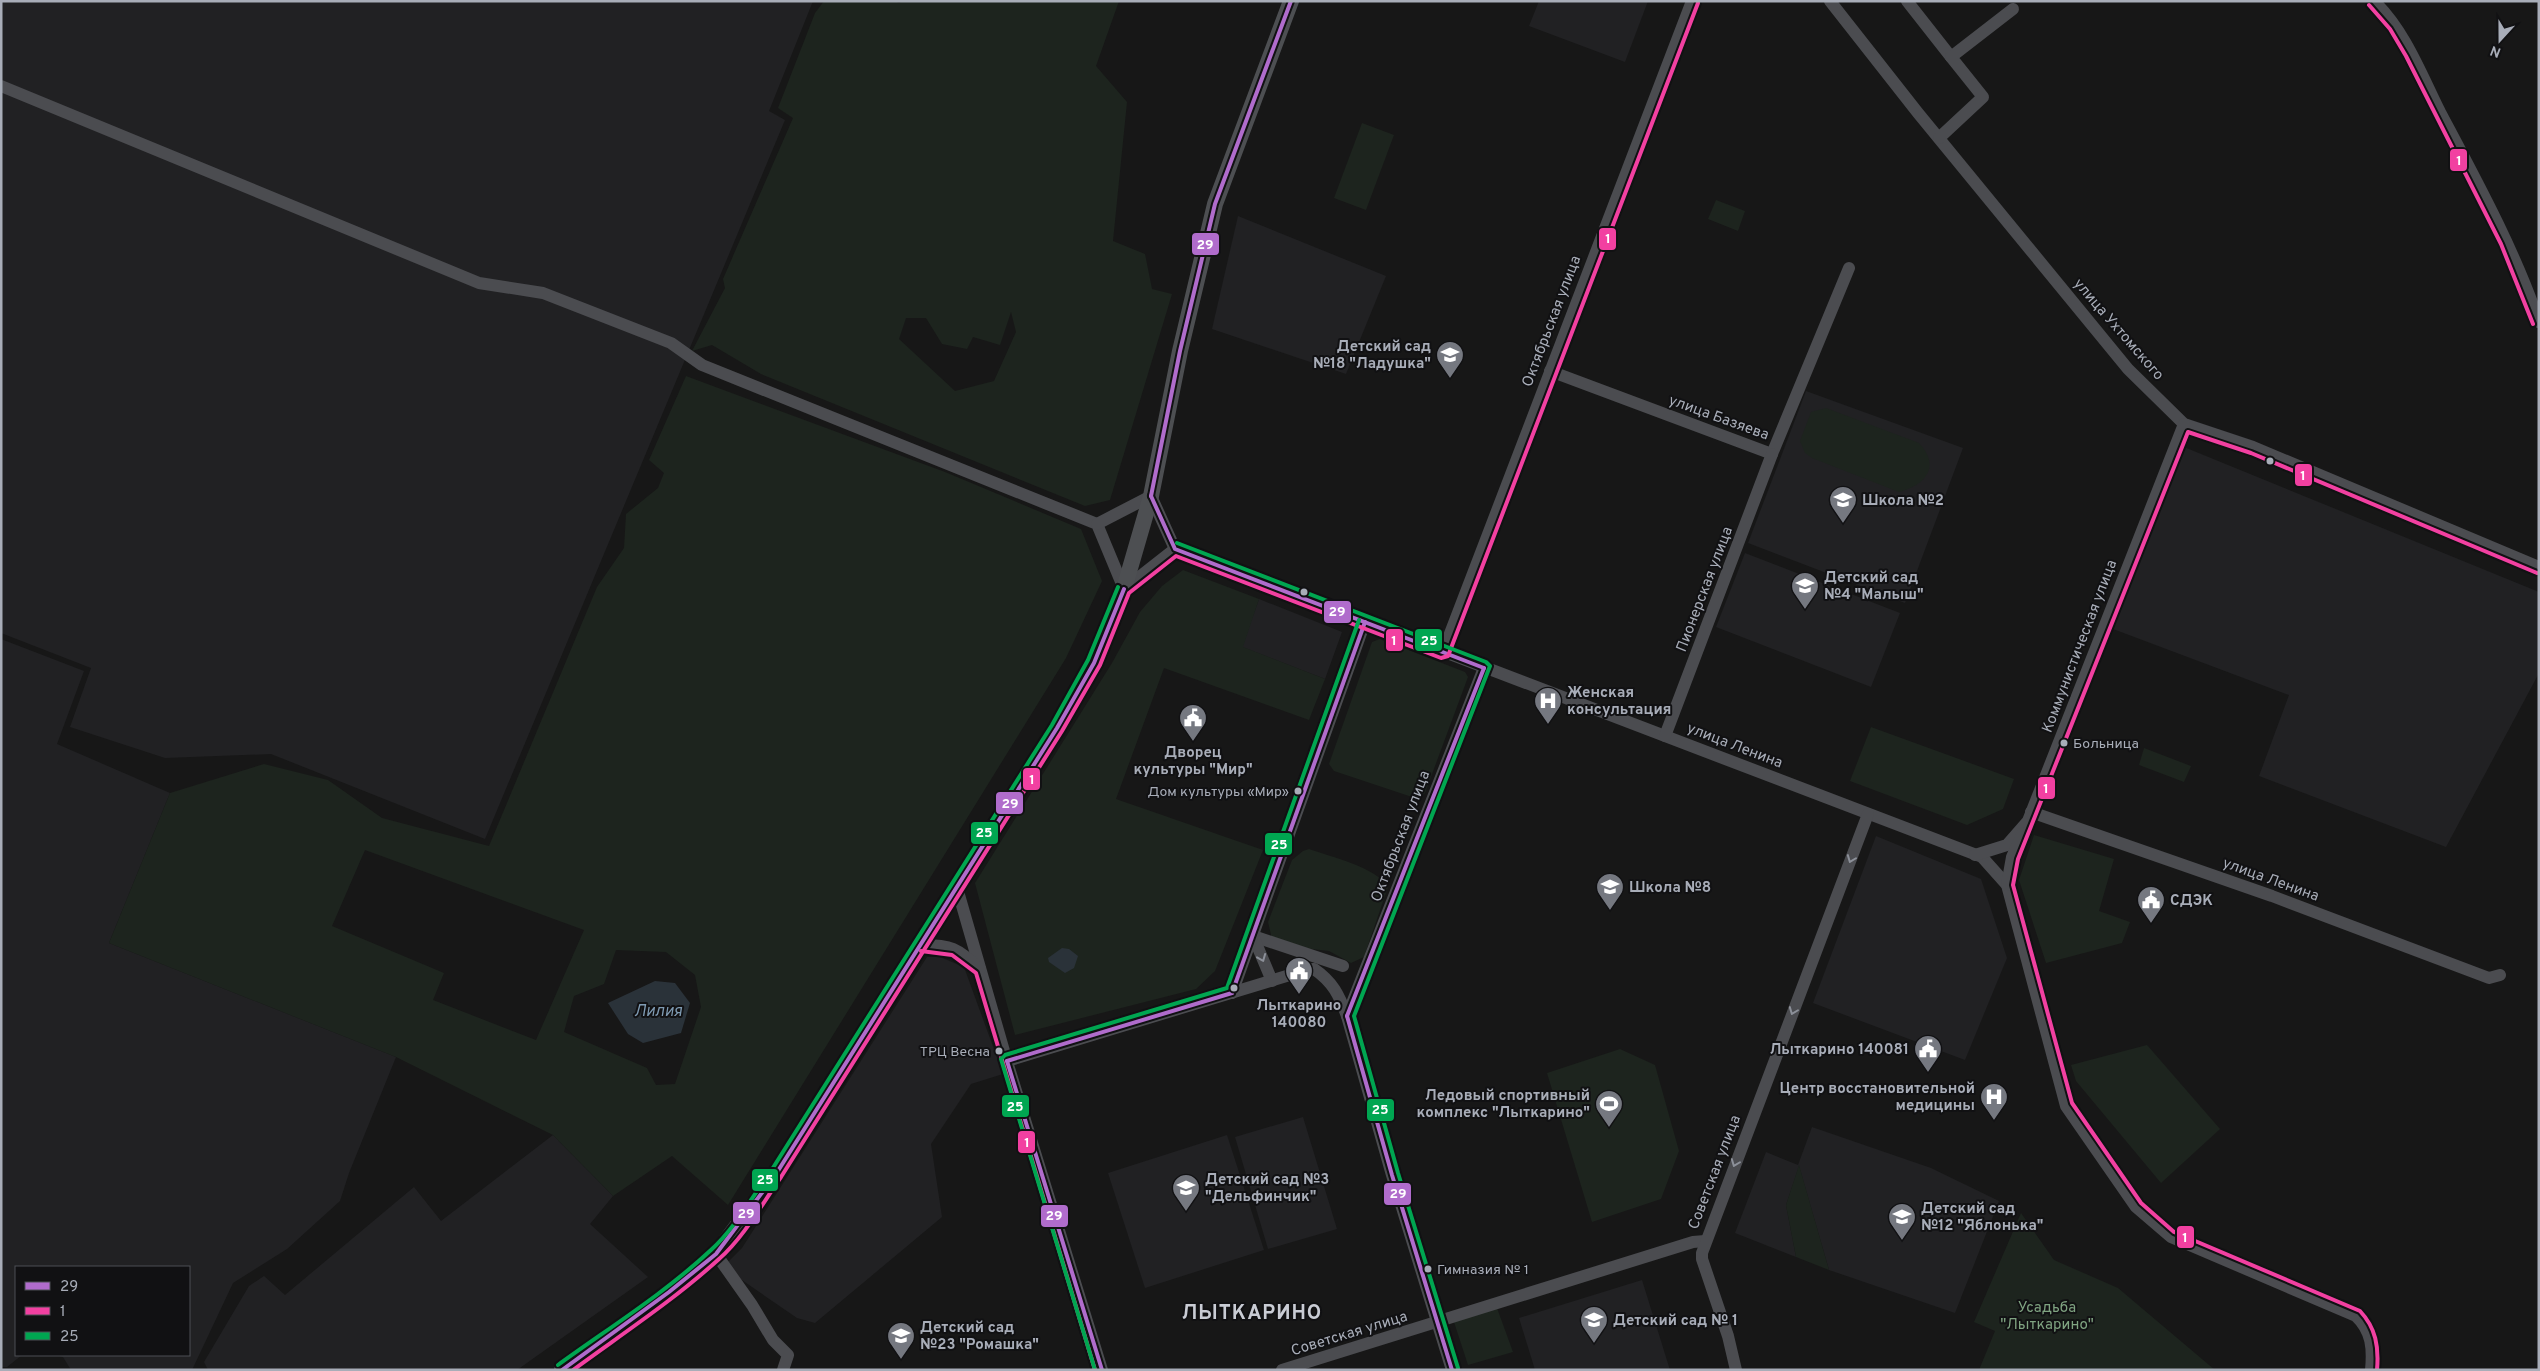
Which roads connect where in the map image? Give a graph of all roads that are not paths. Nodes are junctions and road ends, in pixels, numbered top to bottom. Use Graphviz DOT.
graph roads {
  1 [pos="1291,1"];
  2 [pos="1692,1"];
  3 [pos="1830,1"];
  4 [pos="1907,1"];
  5 [pos="2374,1"];
  6 [pos="2013,9"];
  7 [pos="1951,58"];
  8 [pos="1,86"];
  9 [pos="1939,138"];
  10 [pos="1849,268"];
  11 [pos="2539,322"];
  12 [pos="1550,371"];
  13 [pos="2184,424"];
  14 [pos="1772,454"];
  15 [pos="1151,496"];
  16 [pos="1097,524"];
  17 [pos="1175,549"];
  18 [pos="2539,567"];
  19 [pos="1124,589"];
  20 [pos="1365,622"];
  21 [pos="1443,652"];
  22 [pos="1484,668"];
  23 [pos="1664,736"];
  24 [pos="1868,814"];
  25 [pos="2029,816"];
  26 [pos="1975,854"];
  27 [pos="2008,885"];
  28 [pos="957,888"];
  29 [pos="1253,936"];
  30 [pos="921,945"];
  31 [pos="1368,964"];
  32 [pos="1343,966"];
  33 [pos="981,969"];
  34 [pos="1308,970"];
  35 [pos="2500,975"];
  36 [pos="1272,981"];
  37 [pos="1232,993"];
  38 [pos="1347,1016"];
  39 [pos="1007,1060"];
  40 [pos="1706,1241"];
  41 [pos="716,1254"];
  42 [pos="1438,1323"];
  43 [pos="1325,1357"];
  44 [pos="562,1370"];
  45 [pos="783,1370"];
  46 [pos="1102,1370"];
  47 [pos="1282,1370"];
  48 [pos="1329,1370"];
  49 [pos="1452,1370"];
  50 [pos="1736,1370"];
  51 [pos="2371,1370"];
  1 -- 15 [label="main road"];
  2 -- 12 [label="street, Октябрьская улица"];
  3 -- 9 [label="street, улица Ухтомского"];
  4 -- 7 [label="street"];
  5 -- 11 [label="street"];
  6 -- 7 [label="street"];
  7 -- 9 [label="street"];
  8 -- 16 [label="street"];
  9 -- 13 [label="street, улица Ухтомского"];
  10 -- 14 [label="street, улица Базяева"];
  12 -- 14 [label="street, улица Базяева"];
  12 -- 21 [label="street, Октябрьская улица"];
  13 -- 18 [label="street, улица Ухтомского"];
  13 -- 25 [label="street, Коммунистическая улица"];
  14 -- 23 [label="street, Пионерская улица"];
  15 -- 16 [label="street"];
  15 -- 17 [label="street"];
  15 -- 19 [label="main road"];
  16 -- 19 [label="street"];
  17 -- 19 [label="street"];
  17 -- 20 [label="street, улица Ленина"];
  19 -- 28 [label="main road"];
  20 -- 21 [label="street, улица Ленина"];
  20 -- 29 [label="street"];
  21 -- 22 [label="street, улица Ленина"];
  22 -- 23 [label="street, улица Ленина"];
  22 -- 31 [label="street, Октябрьская улица"];
  23 -- 24 [label="street, улица Ленина"];
  24 -- 26 [label="street, улица Ленина"];
  24 -- 40 [label="street, Советская улица, one-way"];
  25 -- 26 [label="street, Коммунистическая улица"];
  25 -- 27 [label="street"];
  25 -- 35 [label="street, улица Ленина"];
  26 -- 27 [label="street, улица Ленина"];
  27 -- 51 [label="street"];
  28 -- 30 [label="main road"];
  28 -- 33 [label="street"];
  29 -- 32 [label="street"];
  29 -- 36 [label="street, one-way"];
  29 -- 37 [label="street"];
  30 -- 33 [label="street"];
  30 -- 41 [label="main road"];
  31 -- 32 [label="street"];
  31 -- 38 [label="street, Октябрьская улица"];
  32 -- 34 [label="street"];
  33 -- 39 [label="street"];
  34 -- 36 [label="street"];
  34 -- 38 [label="street"];
  36 -- 37 [label="street"];
  37 -- 39 [label="street"];
  38 -- 42 [label="street"];
  39 -- 46 [label="street"];
  40 -- 42 [label="street, Советская улица"];
  40 -- 50 [label="street"];
  41 -- 44 [label="main road"];
  41 -- 45 [label="street"];
  42 -- 43 [label="street, Советская улица"];
  42 -- 49 [label="street"];
  43 -- 47 [label="street, Советская улица"];
  43 -- 48 [label="street"];
}
